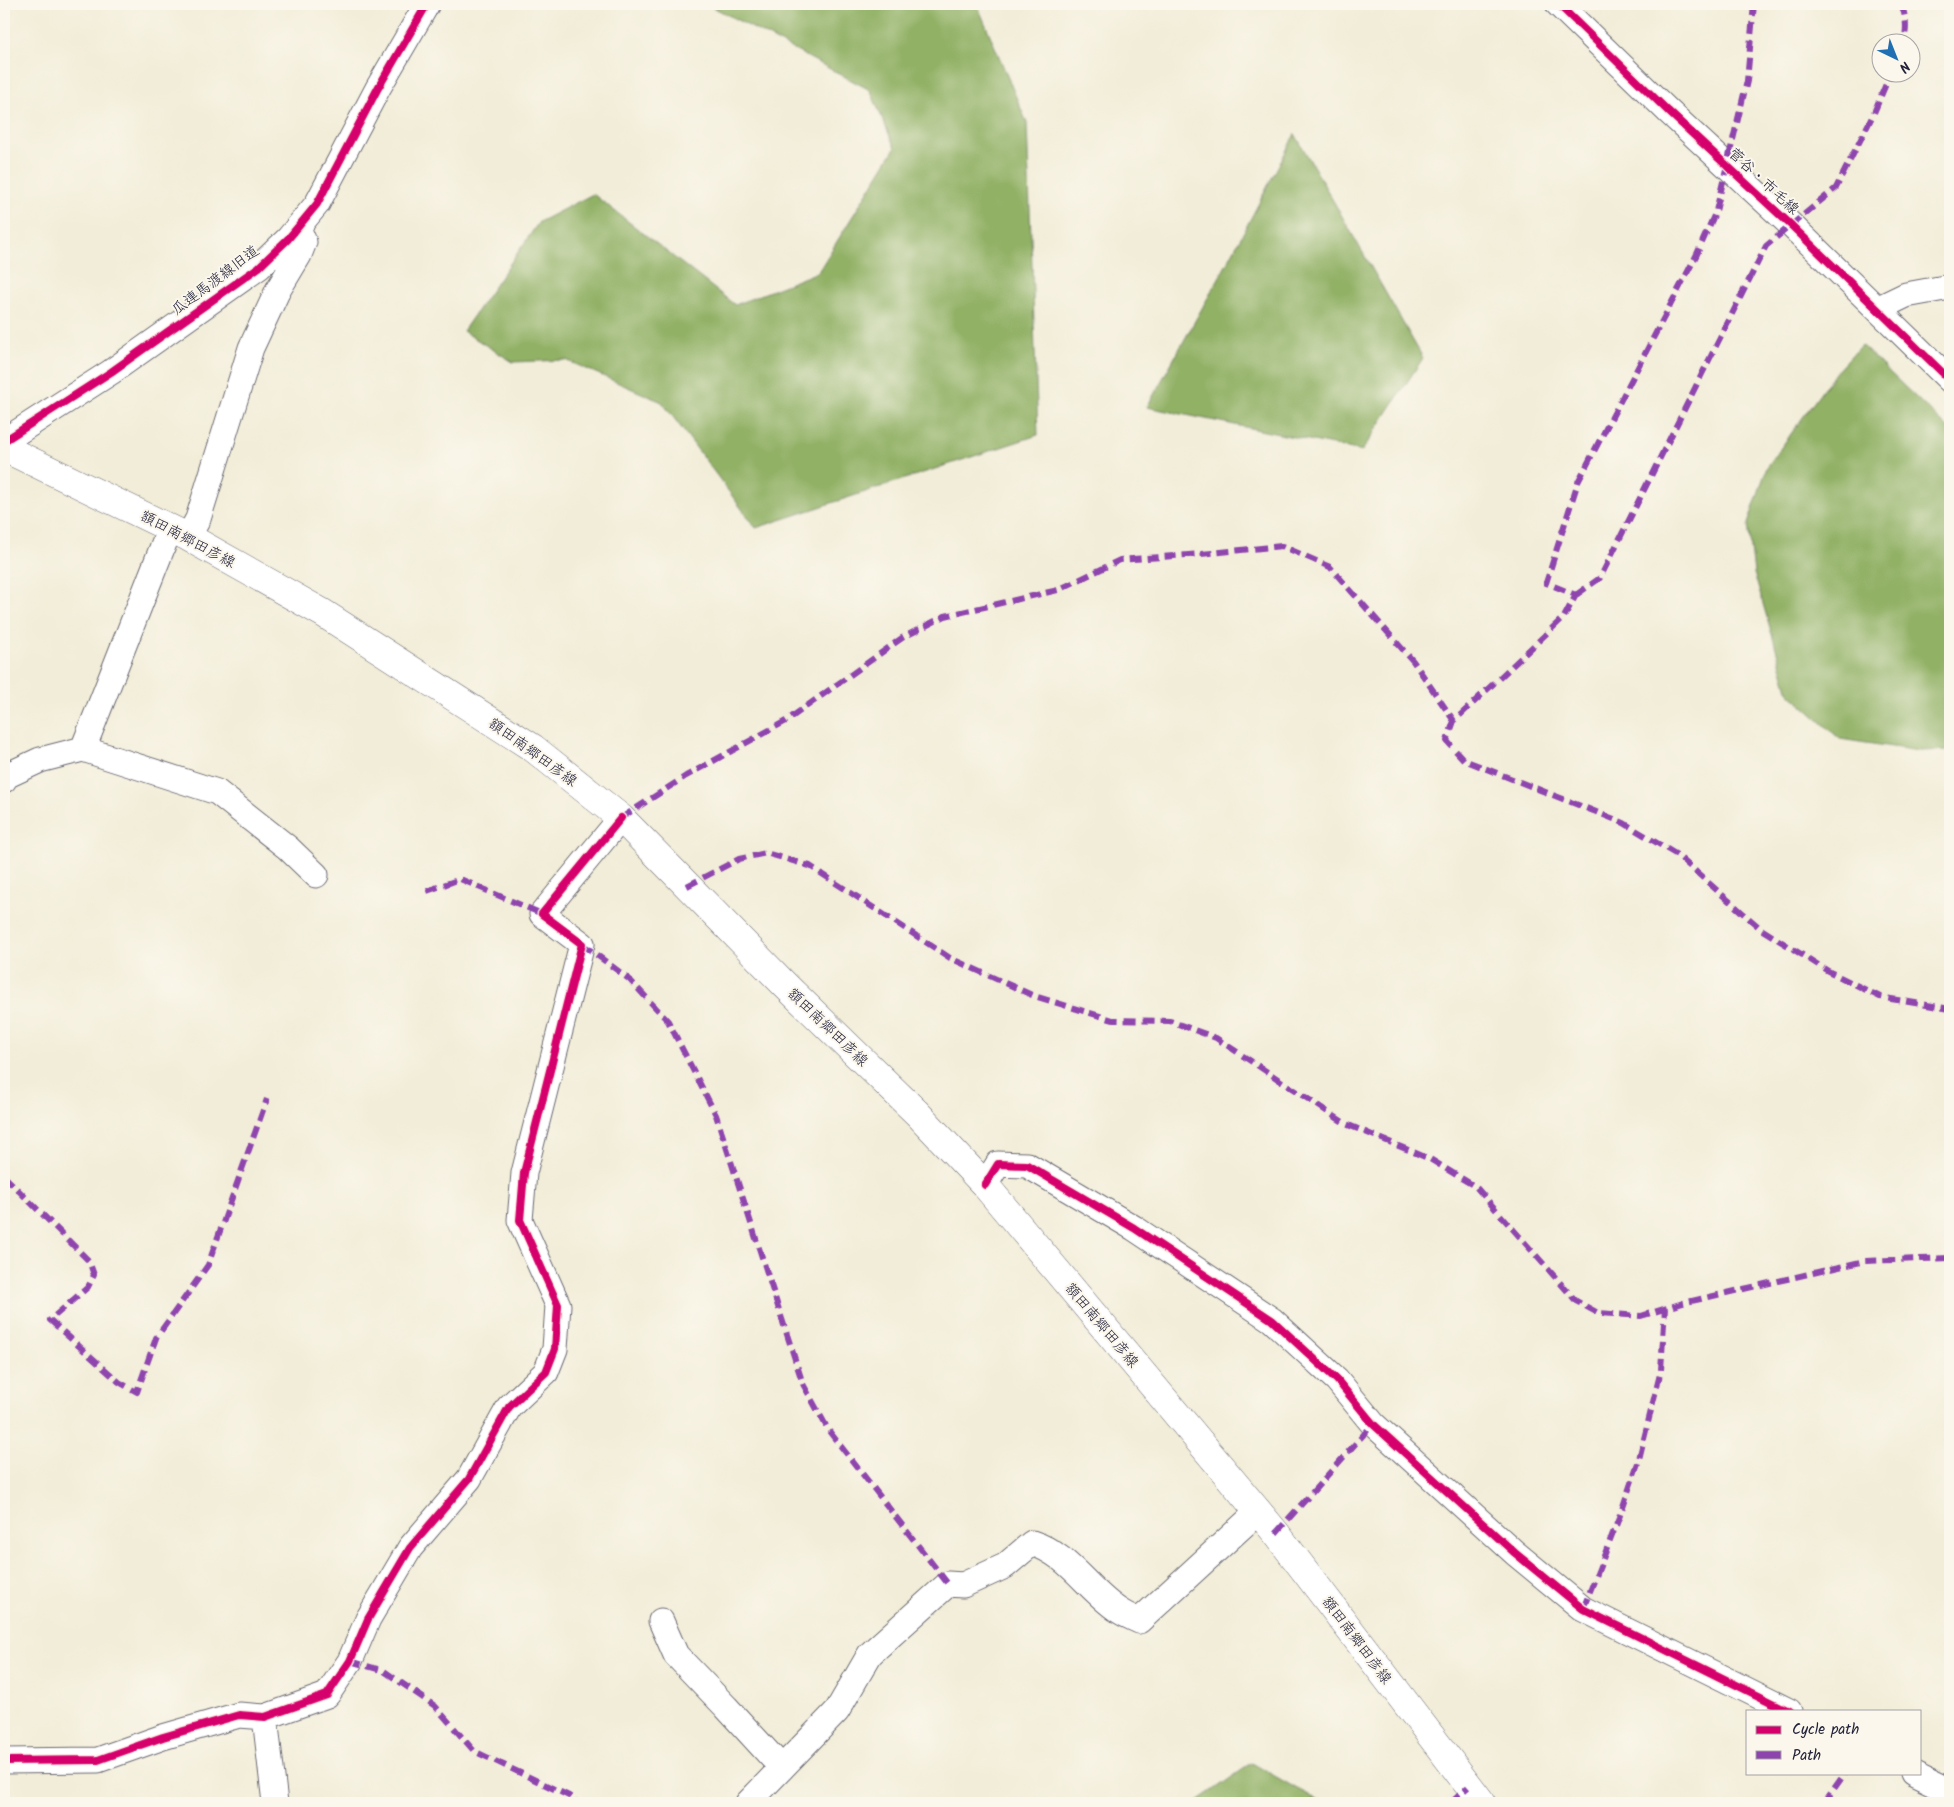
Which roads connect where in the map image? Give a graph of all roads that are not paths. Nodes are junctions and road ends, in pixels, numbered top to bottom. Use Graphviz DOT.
graph roads {
  1 [pos="427,4"];
  2 [pos="1558,4"];
  3 [pos="298,228"];
  4 [pos="1950,287"];
  5 [pos="1877,309"];
  6 [pos="1950,380"];
  7 [pos="4,442"];
  8 [pos="4,448"];
  9 [pos="179,532"];
  10 [pos="83,748"];
  11 [pos="4,780"];
  12 [pos="621,818"];
  13 [pos="316,875"];
  14 [pos="986,1185"];
  15 [pos="1261,1514"];
  16 [pos="661,1621"];
  17 [pos="1787,1710"];
  18 [pos="265,1717"];
  19 [pos="4,1761"];
  20 [pos="782,1768"];
  21 [pos="1915,1774"];
  22 [pos="1950,1791"];
  23 [pos="275,1803"];
  24 [pos="748,1803"];
  25 [pos="1482,1803"];
  1 -- 3 [label="street, 瓜連馬渡線旧道"];
  2 -- 5 [label="street, 菅谷・市毛線"];
  3 -- 7 [label="street, 瓜連馬渡線旧道"];
  3 -- 9 [label="street"];
  4 -- 5 [label="street"];
  5 -- 6 [label="street, 菅谷・市毛線"];
  8 -- 9 [label="main road, 額田南郷田彦線"];
  9 -- 10 [label="street"];
  9 -- 12 [label="main road, 額田南郷田彦線"];
  10 -- 11 [label="street"];
  10 -- 13 [label="street"];
  12 -- 14 [label="main road, 額田南郷田彦線"];
  12 -- 18 [label="street"];
  14 -- 15 [label="main road, 額田南郷田彦線"];
  14 -- 17 [label="street"];
  15 -- 20 [label="street"];
  15 -- 25 [label="main road, 額田南郷田彦線"];
  16 -- 20 [label="street"];
  18 -- 19 [label="street"];
  18 -- 23 [label="street"];
  20 -- 24 [label="street"];
  21 -- 22 [label="street"];
}
